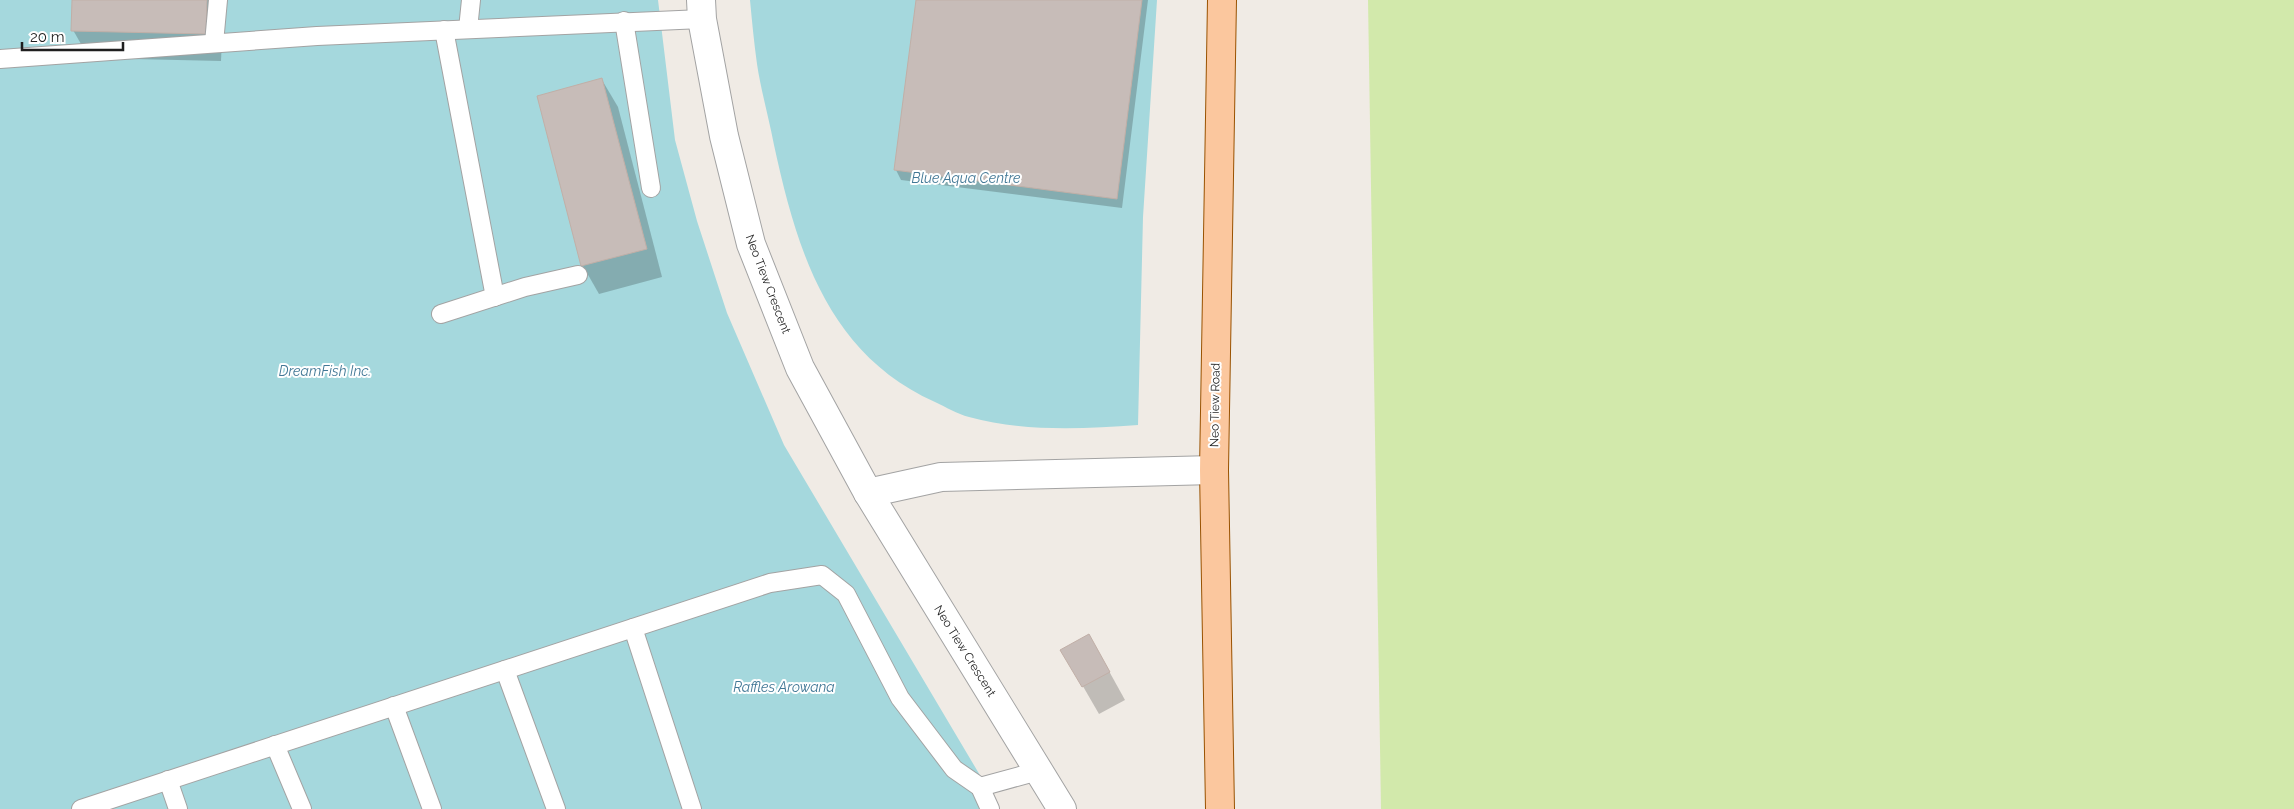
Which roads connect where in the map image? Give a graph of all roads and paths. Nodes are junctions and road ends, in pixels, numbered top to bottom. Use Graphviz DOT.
graph roads {
  1 [pos="218,0"];
  2 [pos="472,0"];
  3 [pos="1222,0"];
  4 [pos="702,9"];
  5 [pos="624,21"];
  6 [pos="468,29"];
  7 [pos="444,30"];
  8 [pos="214,43"];
  9 [pos="0,59"];
  10 [pos="651,188"];
  11 [pos="578,276"];
  12 [pos="495,297"];
  13 [pos="441,314"];
  14 [pos="1214,470"];
  15 [pos="868,493"];
  16 [pos="633,628"];
  17 [pos="505,670"];
  18 [pos="394,706"];
  19 [pos="276,745"];
  20 [pos="1038,771"];
  21 [pos="168,780"];
  22 [pos="980,787"];
  23 [pos="81,809"];
  24 [pos="178,809"];
  25 [pos="302,809"];
  26 [pos="432,809"];
  27 [pos="556,809"];
  28 [pos="692,809"];
  29 [pos="990,809"];
  30 [pos="1062,809"];
  31 [pos="1220,809"];
  1 -- 8 [label="lane"];
  2 -- 6 [label="lane"];
  3 -- 14 [label="main road, Neo Tiew Road"];
  4 -- 5 [label="lane"];
  4 -- 15 [label="street, Neo Tiew Crescent"];
  5 -- 6 [label="lane"];
  5 -- 10 [label="lane"];
  6 -- 7 [label="lane"];
  7 -- 8 [label="lane"];
  7 -- 12 [label="lane"];
  8 -- 9 [label="lane"];
  11 -- 12 [label="lane"];
  12 -- 13 [label="lane"];
  14 -- 15 [label="street"];
  14 -- 31 [label="main road, Neo Tiew Road"];
  15 -- 20 [label="street, Neo Tiew Crescent"];
  16 -- 17 [label="lane"];
  16 -- 22 [label="lane"];
  16 -- 28 [label="lane"];
  17 -- 18 [label="lane"];
  17 -- 27 [label="lane"];
  18 -- 19 [label="lane"];
  18 -- 26 [label="lane"];
  19 -- 21 [label="lane"];
  19 -- 25 [label="lane"];
  20 -- 22 [label="lane"];
  20 -- 30 [label="street, Neo Tiew Crescent"];
  21 -- 23 [label="lane"];
  21 -- 24 [label="lane"];
  22 -- 29 [label="lane"];
}
